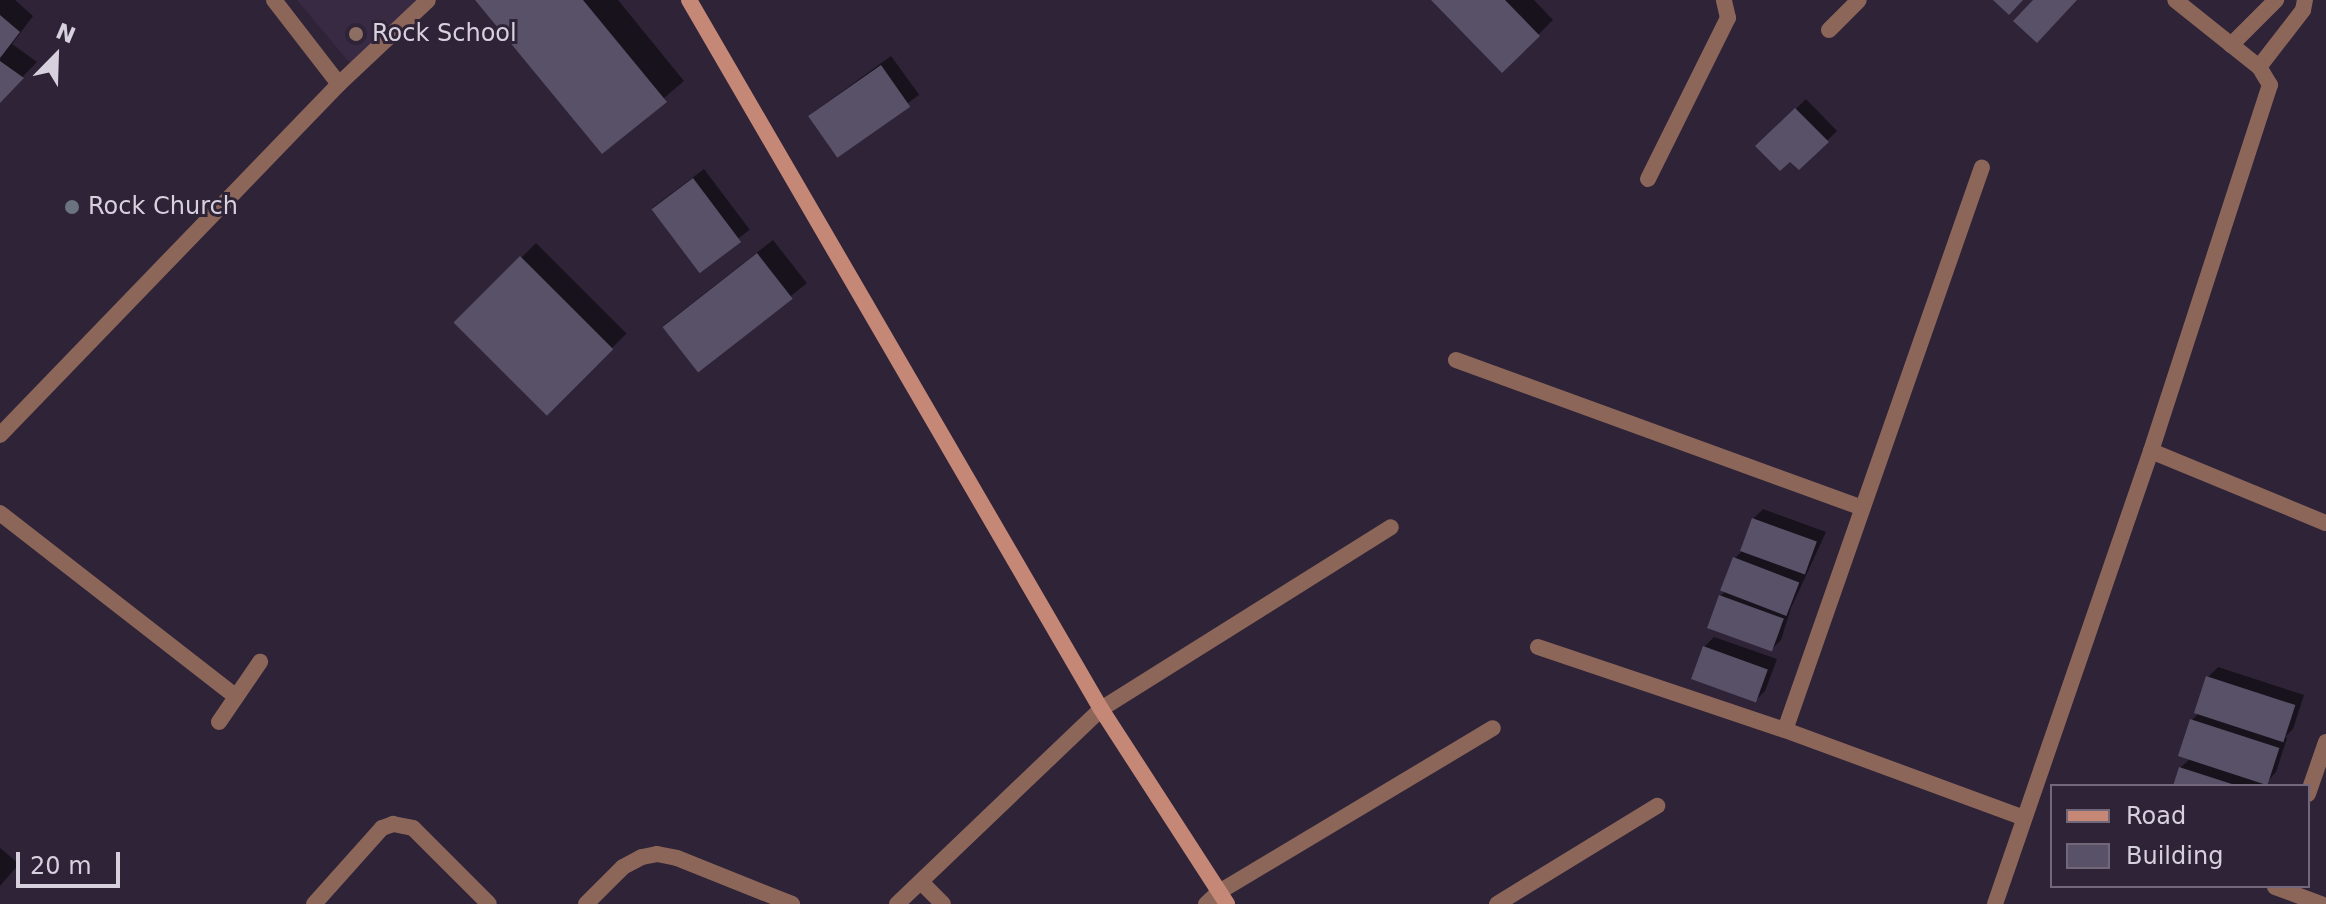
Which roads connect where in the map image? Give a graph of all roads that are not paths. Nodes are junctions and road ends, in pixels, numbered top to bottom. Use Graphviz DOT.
graph roads {
  1 [pos="274,0"];
  2 [pos="428,0"];
  3 [pos="689,0"];
  4 [pos="1724,0"];
  5 [pos="1859,0"];
  6 [pos="2175,0"];
  7 [pos="2276,0"];
  8 [pos="2305,0"];
  9 [pos="1829,30"];
  10 [pos="2231,45"];
  11 [pos="2259,67"];
  12 [pos="339,84"];
  13 [pos="1982,167"];
  14 [pos="1648,179"];
  15 [pos="1456,360"];
  16 [pos="0,435"];
  17 [pos="2151,451"];
  18 [pos="1862,508"];
  19 [pos="0,513"];
  20 [pos="2326,523"];
  21 [pos="1391,527"];
  22 [pos="1538,647"];
  23 [pos="260,662"];
  24 [pos="236,697"];
  25 [pos="1101,709"];
  26 [pos="219,722"];
  27 [pos="1493,728"];
  28 [pos="1785,730"];
  29 [pos="2326,742"];
  30 [pos="2310,788"];
  31 [pos="1657,806"];
  32 [pos="2022,817"];
  33 [pos="921,882"];
  34 [pos="2279,888"];
  35 [pos="1223,898"];
  36 [pos="314,904"];
  37 [pos="489,904"];
  38 [pos="586,904"];
  39 [pos="792,904"];
  40 [pos="897,904"];
  41 [pos="943,904"];
  42 [pos="1206,904"];
  43 [pos="1497,904"];
  44 [pos="1995,904"];
  45 [pos="2321,904"];
  1 -- 12 [label="street"];
  2 -- 12 [label="street"];
  3 -- 25 [label="street"];
  4 -- 14 [label="street"];
  5 -- 9 [label="street"];
  6 -- 10 [label="street"];
  7 -- 10 [label="street"];
  8 -- 11 [label="street"];
  10 -- 11 [label="street"];
  11 -- 17 [label="street"];
  12 -- 16 [label="street"];
  13 -- 18 [label="street"];
  15 -- 18 [label="street"];
  17 -- 20 [label="street"];
  17 -- 32 [label="street"];
  18 -- 28 [label="street"];
  19 -- 24 [label="street"];
  21 -- 25 [label="street"];
  22 -- 28 [label="street"];
  23 -- 24 [label="street"];
  24 -- 26 [label="street"];
  25 -- 33 [label="street"];
  25 -- 35 [label="street"];
  27 -- 35 [label="street"];
  28 -- 32 [label="street"];
  29 -- 30 [label="street"];
  31 -- 43 [label="street"];
  32 -- 44 [label="street"];
  33 -- 40 [label="street"];
  33 -- 41 [label="street"];
  34 -- 45 [label="street"];
  35 -- 42 [label="street"];
  36 -- 37 [label="street"];
  38 -- 39 [label="street"];
}
